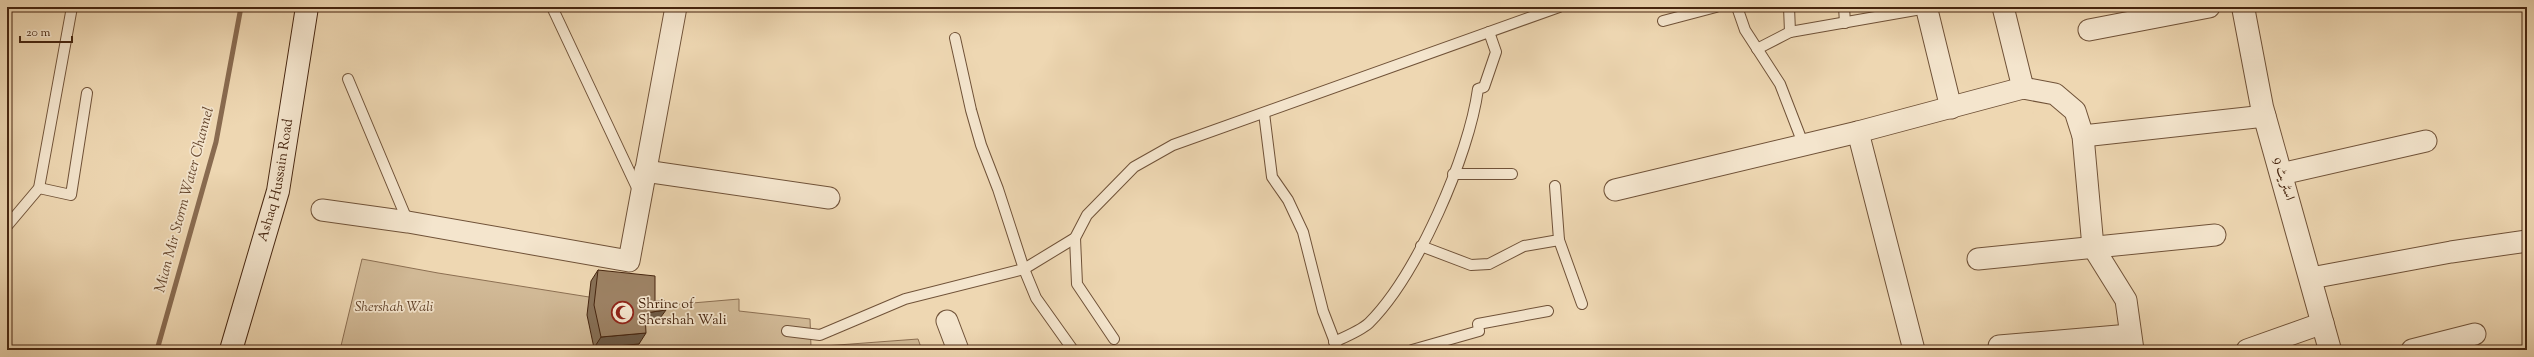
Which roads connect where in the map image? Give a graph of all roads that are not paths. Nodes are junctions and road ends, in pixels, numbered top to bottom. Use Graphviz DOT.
graph roads {
  1 [pos="72,7"];
  2 [pos="307,7"];
  3 [pos="552,7"];
  4 [pos="676,7"];
  5 [pos="1559,7"];
  6 [pos="1716,7"];
  7 [pos="1737,7"];
  8 [pos="1789,7"];
  9 [pos="1844,7"];
  10 [pos="2004,7"];
  11 [pos="2209,7"];
  12 [pos="2243,7"];
  13 [pos="1927,8"];
  14 [pos="1663,21"];
  15 [pos="1845,23"];
  16 [pos="2089,30"];
  17 [pos="1489,32"];
  18 [pos="1790,32"];
  19 [pos="955,38"];
  20 [pos="1757,49"];
  21 [pos="348,79"];
  22 [pos="2023,88"];
  23 [pos="87,93"];
  24 [pos="1951,108"];
  25 [pos="1264,113"];
  26 [pos="2265,116"];
  27 [pos="1858,132"];
  28 [pos="2083,136"];
  29 [pos="2426,141"];
  30 [pos="1804,146"];
  31 [pos="645,171"];
  32 [pos="1453,174"];
  33 [pos="1512,174"];
  34 [pos="2281,174"];
  35 [pos="1555,186"];
  36 [pos="39,188"];
  37 [pos="1615,190"];
  38 [pos="641,195"];
  39 [pos="829,198"];
  40 [pos="322,210"];
  41 [pos="408,222"];
  42 [pos="7,226"];
  43 [pos="2215,235"];
  44 [pos="1075,238"];
  45 [pos="1559,240"];
  46 [pos="2527,241"];
  47 [pos="1421,246"];
  48 [pos="2093,247"];
  49 [pos="1978,259"];
  50 [pos="1024,269"];
  51 [pos="2311,278"];
  52 [pos="1582,304"];
  53 [pos="1548,311"];
  54 [pos="947,321"];
  55 [pos="2323,323"];
  56 [pos="787,331"];
  57 [pos="2475,334"];
  58 [pos="1114,339"];
  59 [pos="2132,342"];
  60 [pos="1336,346"];
  61 [pos="1999,346"];
  62 [pos="232,350"];
  63 [pos="958,350"];
  64 [pos="1073,350"];
  65 [pos="1412,350"];
  66 [pos="1914,350"];
  67 [pos="2247,350"];
  68 [pos="2330,350"];
  69 [pos="2412,350"];
  1 -- 36 [label="lane"];
  2 -- 62 [label="street, Ashaq Hussain Road"];
  3 -- 38 [label="lane"];
  4 -- 31 [label="street"];
  5 -- 17 [label="lane"];
  6 -- 14 [label="lane"];
  7 -- 20 [label="lane"];
  8 -- 18 [label="lane"];
  9 -- 15 [label="lane"];
  10 -- 22 [label="street"];
  11 -- 16 [label="street"];
  12 -- 26 [label="street, اسٹریٹ 9"];
  13 -- 15 [label="lane"];
  13 -- 24 [label="street"];
  15 -- 18 [label="lane"];
  17 -- 25 [label="lane"];
  17 -- 32 [label="lane"];
  18 -- 20 [label="lane"];
  19 -- 50 [label="lane"];
  20 -- 30 [label="lane"];
  21 -- 41 [label="lane"];
  22 -- 24 [label="street"];
  22 -- 28 [label="street"];
  23 -- 36 [label="lane"];
  24 -- 27 [label="street"];
  25 -- 44 [label="lane"];
  25 -- 60 [label="lane"];
  26 -- 28 [label="street"];
  26 -- 34 [label="street, اسٹریٹ 9"];
  27 -- 30 [label="street"];
  27 -- 66 [label="street"];
  28 -- 48 [label="street"];
  29 -- 34 [label="street"];
  30 -- 37 [label="street"];
  31 -- 38 [label="street"];
  31 -- 39 [label="street"];
  32 -- 33 [label="lane"];
  32 -- 47 [label="lane"];
  34 -- 51 [label="street, اسٹریٹ 9"];
  35 -- 45 [label="lane"];
  36 -- 42 [label="lane"];
  38 -- 41 [label="street"];
  40 -- 41 [label="street"];
  43 -- 48 [label="street"];
  44 -- 50 [label="lane"];
  44 -- 58 [label="lane"];
  45 -- 47 [label="lane"];
  45 -- 52 [label="lane"];
  46 -- 51 [label="street"];
  47 -- 60 [label="lane"];
  48 -- 49 [label="street"];
  48 -- 59 [label="street"];
  50 -- 56 [label="lane"];
  50 -- 64 [label="lane"];
  51 -- 55 [label="street, اسٹریٹ 9"];
  53 -- 65 [label="lane"];
  54 -- 63 [label="street"];
  55 -- 67 [label="street"];
  55 -- 68 [label="street, اسٹریٹ 9"];
  57 -- 69 [label="street"];
  59 -- 61 [label="street"];
}
